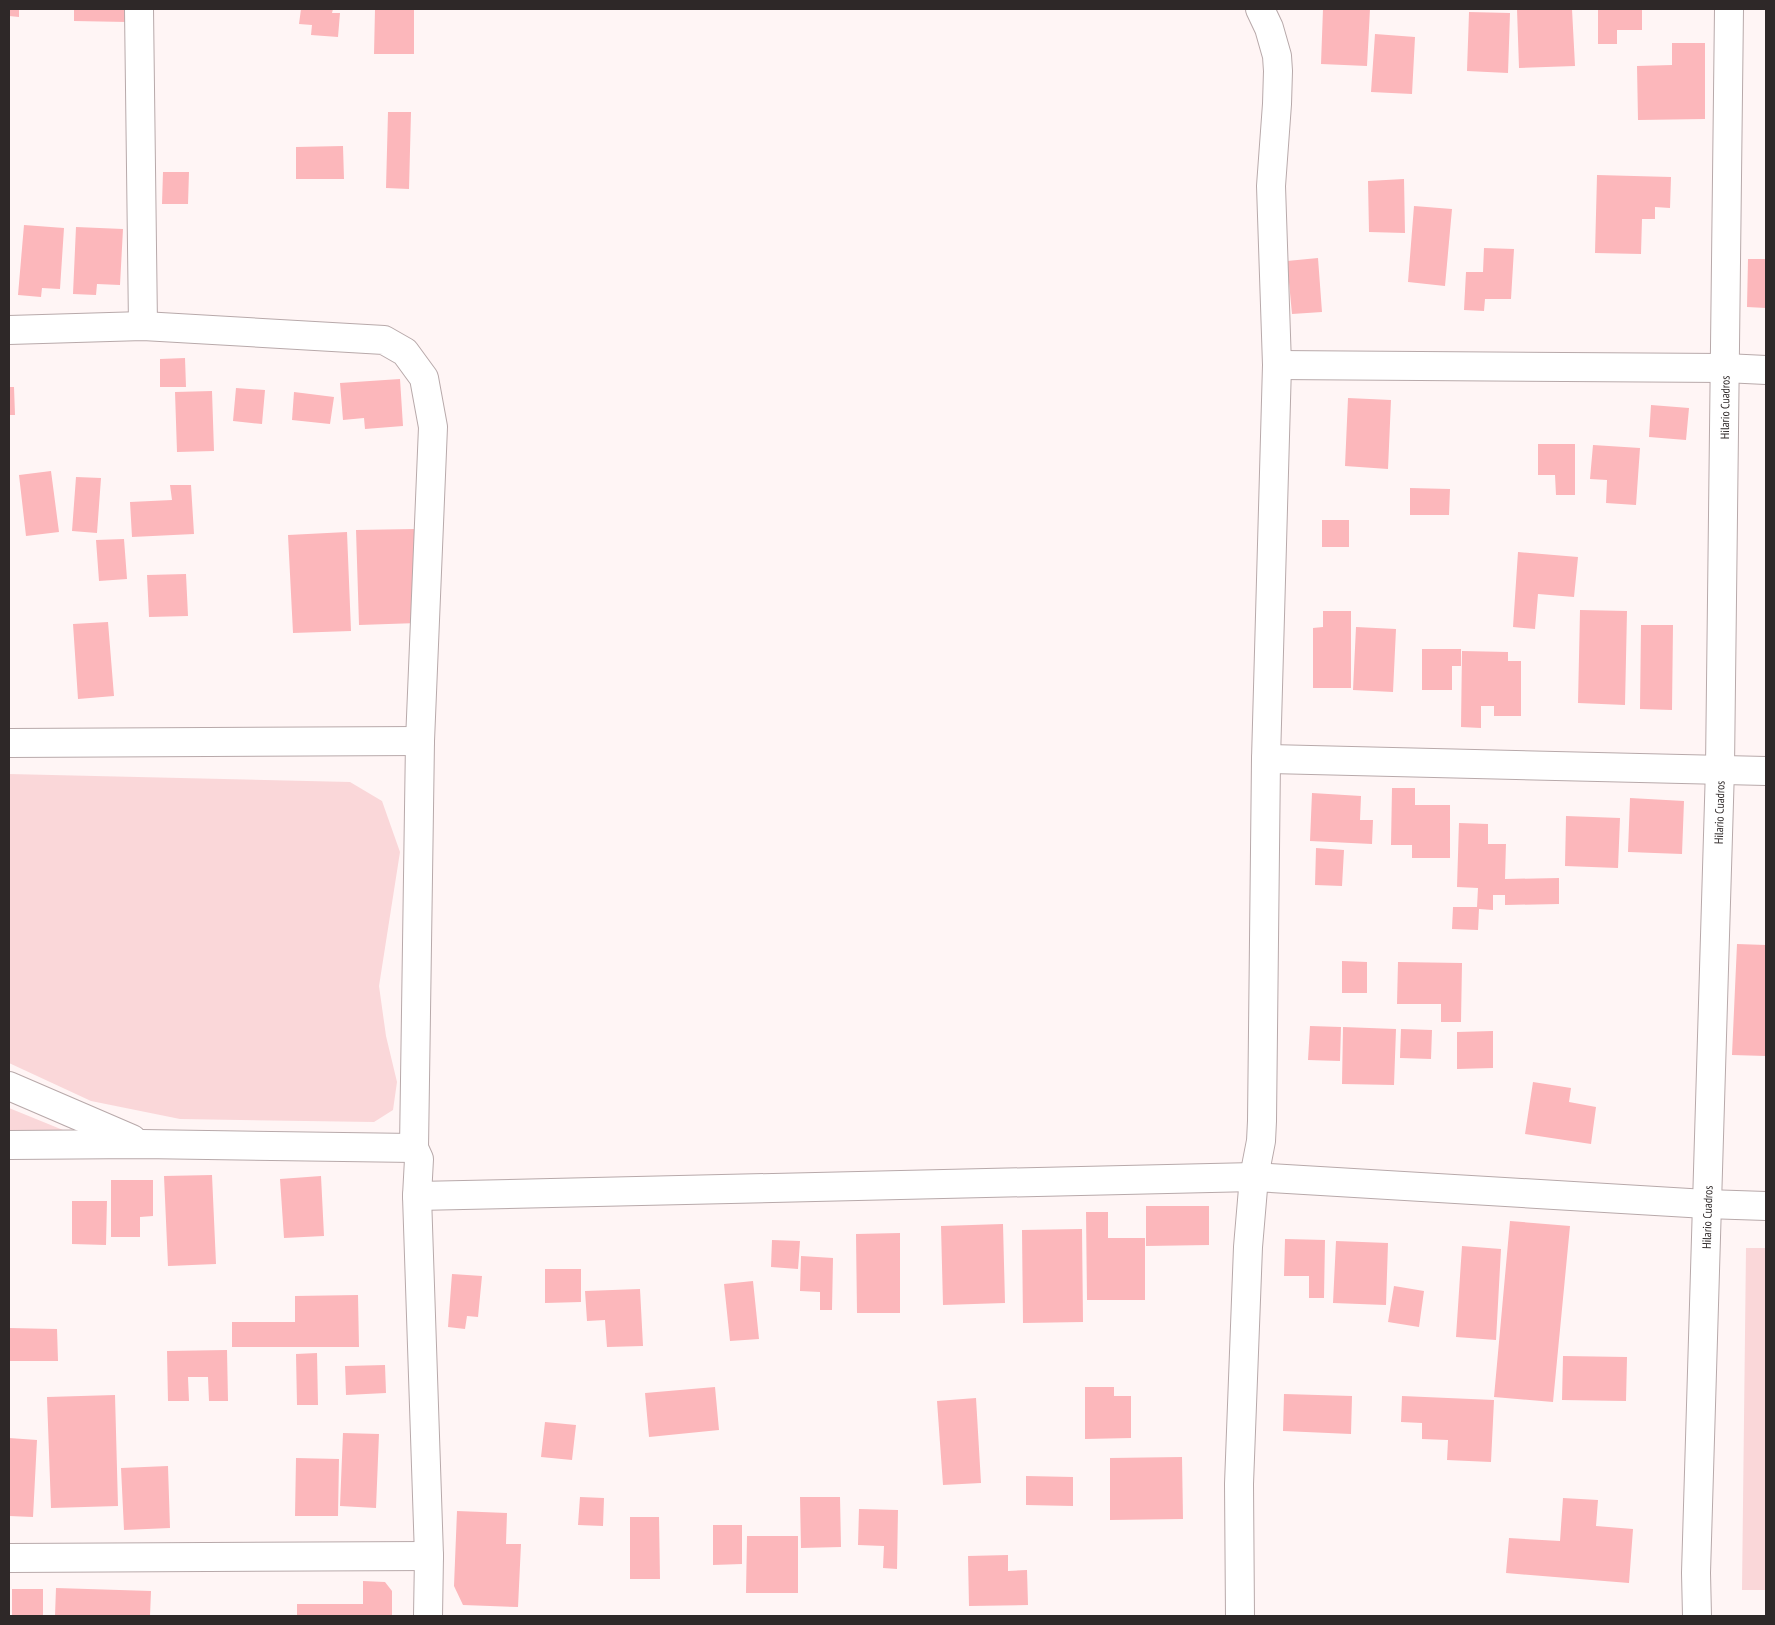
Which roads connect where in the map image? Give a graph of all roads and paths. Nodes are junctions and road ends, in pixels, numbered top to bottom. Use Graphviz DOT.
graph roads {
  1 [pos="139,9"];
  2 [pos="1260,9"];
  3 [pos="1283,9"];
  4 [pos="1729,9"];
  5 [pos="1278,71"];
  6 [pos="143,326"];
  7 [pos="9,330"];
  8 [pos="1277,365"];
  9 [pos="1725,368"];
  10 [pos="1766,370"];
  11 [pos="420,741"];
  12 [pos="9,743"];
  13 [pos="1266,759"];
  14 [pos="1720,768"];
  15 [pos="1766,771"];
  16 [pos="9,1086"];
  17 [pos="142,1144"];
  18 [pos="9,1145"];
  19 [pos="414,1148"];
  20 [pos="1254,1177"];
  21 [pos="417,1196"];
  22 [pos="1706,1204"];
  23 [pos="1766,1206"];
  24 [pos="429,1556"];
  25 [pos="9,1558"];
  26 [pos="428,1616"];
  27 [pos="1240,1616"];
  28 [pos="1697,1616"];
  1 -- 6 [label="street"];
  2 -- 5 [label="street"];
  3 -- 5 [label="street"];
  4 -- 9 [label="street, Hilario Cuadros"];
  5 -- 8 [label="street"];
  6 -- 7 [label="street"];
  6 -- 11 [label="street"];
  8 -- 9 [label="street"];
  8 -- 13 [label="street"];
  9 -- 10 [label="street"];
  9 -- 14 [label="street, Hilario Cuadros"];
  11 -- 12 [label="street"];
  11 -- 19 [label="street"];
  13 -- 14 [label="street"];
  13 -- 20 [label="street"];
  14 -- 15 [label="street"];
  14 -- 22 [label="street, Hilario Cuadros"];
  16 -- 17 [label="street"];
  17 -- 18 [label="street"];
  17 -- 19 [label="street"];
  19 -- 21 [label="street"];
  20 -- 21 [label="street"];
  20 -- 22 [label="street"];
  20 -- 27 [label="street"];
  21 -- 24 [label="street"];
  22 -- 23 [label="street"];
  22 -- 28 [label="street, Hilario Cuadros"];
  24 -- 25 [label="street"];
  24 -- 26 [label="street"];
}
